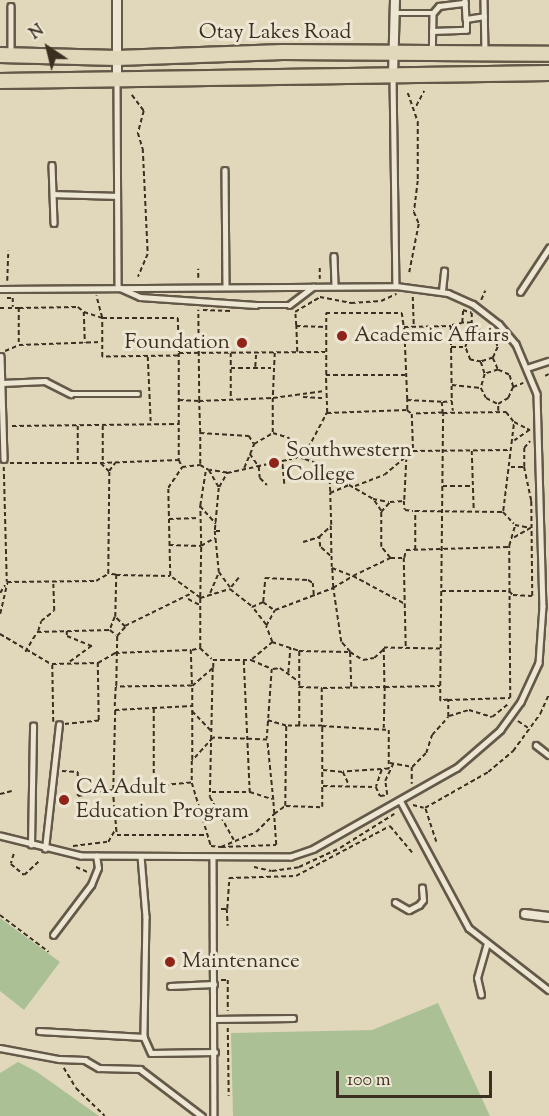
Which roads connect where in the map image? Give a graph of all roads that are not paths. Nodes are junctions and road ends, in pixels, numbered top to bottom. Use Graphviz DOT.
graph roads {
  1 [pos="117,0"];
  2 [pos="395,0"];
  3 [pos="484,0"];
  4 [pos="465,1"];
  5 [pos="11,6"];
  6 [pos="394,13"];
  7 [pos="433,13"];
  8 [pos="484,16"];
  9 [pos="466,19"];
  10 [pos="432,31"];
  11 [pos="432,54"];
  12 [pos="485,54"];
  13 [pos="549,54"];
  14 [pos="394,55"];
  15 [pos="6,56"];
  16 [pos="117,58"];
  17 [pos="549,73"];
  18 [pos="393,76"];
  19 [pos="117,79"];
  20 [pos="0,81"];
  21 [pos="52,165"];
  22 [pos="225,170"];
  23 [pos="53,194"];
  24 [pos="117,196"];
  25 [pos="54,223"];
  26 [pos="549,248"];
  27 [pos="334,256"];
  28 [pos="444,271"];
  29 [pos="118,286"];
  30 [pos="226,286"];
  31 [pos="314,286"];
  32 [pos="335,286"];
  33 [pos="396,286"];
  34 [pos="0,289"];
  35 [pos="442,291"];
  36 [pos="520,292"];
  37 [pos="1,356"];
  38 [pos="549,361"];
  39 [pos="527,368"];
  40 [pos="2,383"];
  41 [pos="138,394"];
  42 [pos="2,425"];
  43 [pos="4,459"];
  44 [pos="543,606"];
  45 [pos="549,606"];
  46 [pos="58,725"];
  47 [pos="33,726"];
  48 [pos="536,745"];
  49 [pos="549,755"];
  50 [pos="400,800"];
  51 [pos="0,836"];
  52 [pos="32,845"];
  53 [pos="45,849"];
  54 [pos="96,856"];
  55 [pos="141,856"];
  56 [pos="213,857"];
  57 [pos="422,888"];
  58 [pos="395,902"];
  59 [pos="525,914"];
  60 [pos="549,917"];
  61 [pos="53,935"];
  62 [pos="487,943"];
  63 [pos="214,984"];
  64 [pos="170,986"];
  65 [pos="549,990"];
  66 [pos="481,995"];
  67 [pos="294,1018"];
  68 [pos="214,1019"];
  69 [pos="39,1031"];
  70 [pos="144,1037"];
  71 [pos="0,1048"];
  72 [pos="215,1052"];
  73 [pos="202,1116"];
  74 [pos="214,1116"];
  1 -- 16 [label="street"];
  2 -- 6 [label="street"];
  3 -- 8 [label="lane"];
  4 -- 7 [label="lane"];
  4 -- 9 [label="lane"];
  5 -- 15 [label="lane"];
  6 -- 7 [label="lane"];
  6 -- 14 [label="street"];
  7 -- 10 [label="lane"];
  8 -- 9 [label="lane"];
  8 -- 12 [label="lane"];
  9 -- 10 [label="lane"];
  10 -- 11 [label="lane"];
  11 -- 12 [label="main road, Otay Lakes Road"];
  11 -- 14 [label="main road, Otay Lakes Road"];
  12 -- 13 [label="main road, Otay Lakes Road"];
  14 -- 16 [label="main road, Otay Lakes Road"];
  14 -- 18 [label="street"];
  15 -- 16 [label="main road, Otay Lakes Road"];
  16 -- 19 [label="street"];
  17 -- 18 [label="main road, Otay Lakes Road"];
  18 -- 19 [label="main road, Otay Lakes Road"];
  18 -- 33 [label="lane"];
  19 -- 20 [label="main road, Otay Lakes Road"];
  19 -- 24 [label="lane"];
  21 -- 23 [label="lane"];
  22 -- 30 [label="lane"];
  23 -- 24 [label="lane"];
  23 -- 25 [label="lane"];
  24 -- 29 [label="lane"];
  26 -- 36 [label="lane"];
  27 -- 32 [label="lane"];
  28 -- 35 [label="lane"];
  29 -- 30 [label="lane"];
  29 -- 31 [label="lane"];
  29 -- 34 [label="lane"];
  30 -- 31 [label="lane"];
  31 -- 32 [label="lane"];
  32 -- 33 [label="lane"];
  33 -- 35 [label="lane"];
  35 -- 39 [label="lane"];
  37 -- 40 [label="lane"];
  38 -- 39 [label="lane"];
  39 -- 44 [label="lane"];
  40 -- 41 [label="lane"];
  40 -- 42 [label="lane"];
  42 -- 43 [label="lane"];
  44 -- 45 [label="lane"];
  44 -- 50 [label="lane"];
  46 -- 53 [label="lane"];
  47 -- 52 [label="lane"];
  48 -- 49 [label="lane"];
  50 -- 56 [label="lane"];
  50 -- 62 [label="lane"];
  51 -- 52 [label="lane"];
  52 -- 53 [label="lane"];
  53 -- 54 [label="lane"];
  54 -- 55 [label="lane"];
  54 -- 61 [label="lane"];
  55 -- 56 [label="lane"];
  55 -- 70 [label="lane"];
  56 -- 63 [label="lane"];
  57 -- 58 [label="lane"];
  59 -- 60 [label="street"];
  62 -- 65 [label="lane"];
  62 -- 66 [label="lane"];
  63 -- 64 [label="lane"];
  63 -- 68 [label="lane"];
  67 -- 68 [label="lane"];
  68 -- 72 [label="lane"];
  69 -- 70 [label="lane"];
  70 -- 72 [label="lane"];
  71 -- 73 [label="lane"];
  72 -- 74 [label="lane"];
}
